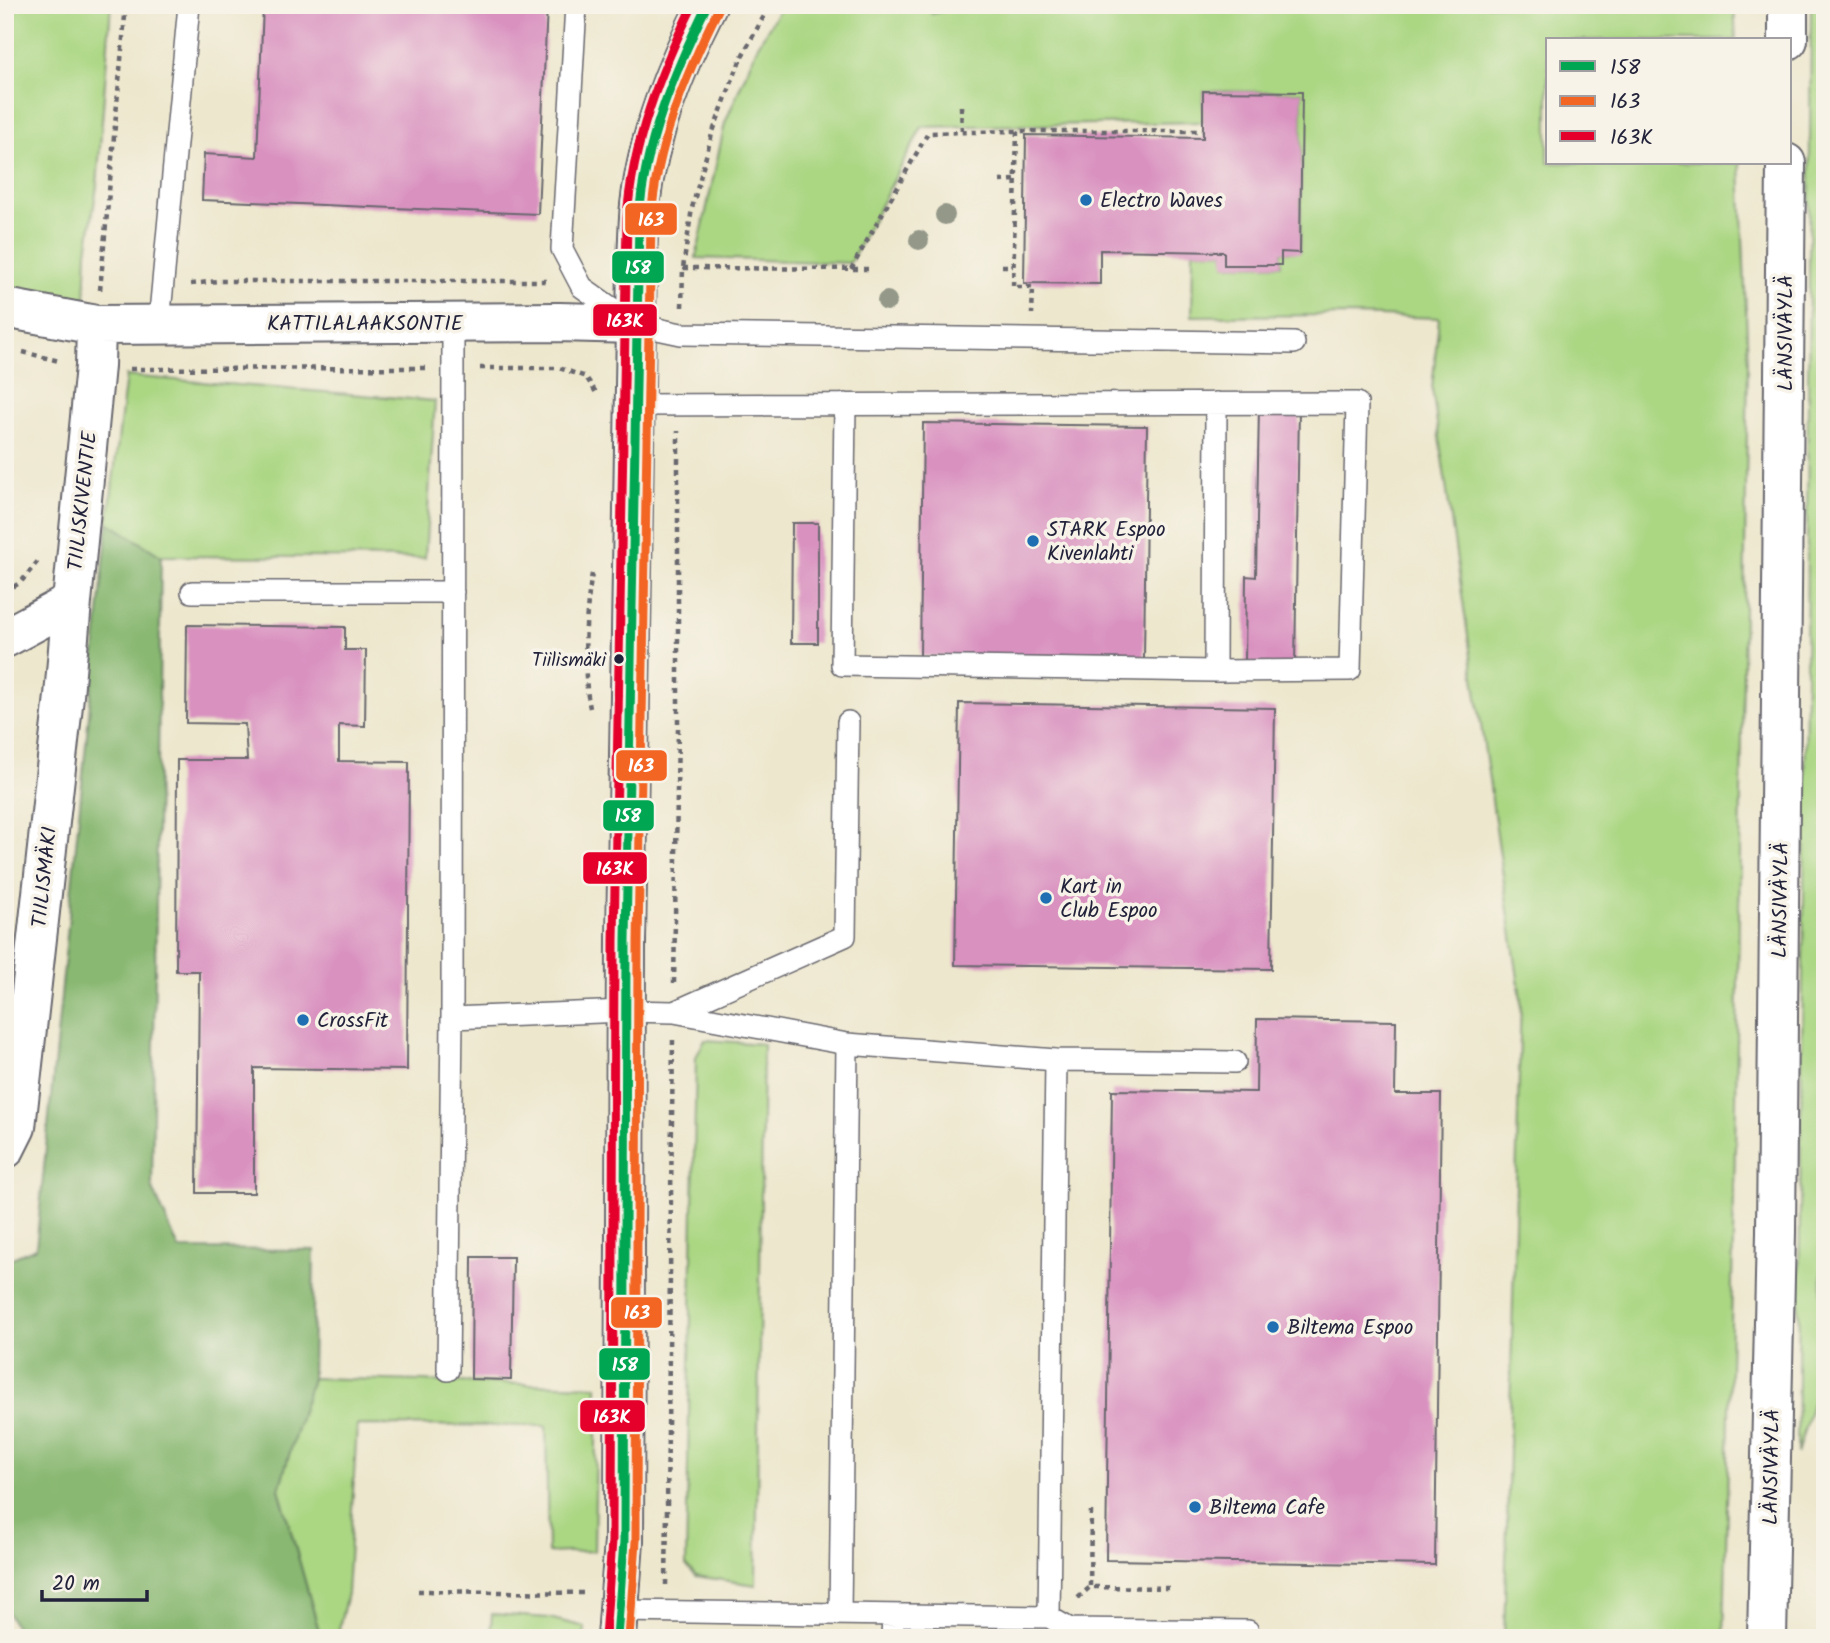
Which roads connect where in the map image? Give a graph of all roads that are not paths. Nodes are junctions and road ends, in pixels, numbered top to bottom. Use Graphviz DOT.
graph roads {
  1 [pos="189,5"];
  2 [pos="576,5"];
  3 [pos="707,5"];
  4 [pos="1788,5"];
  5 [pos="1788,38"];
  6 [pos="1787,164"];
  7 [pos="5,308"];
  8 [pos="453,323"];
  9 [pos="159,324"];
  10 [pos="635,324"];
  11 [pos="96,325"];
  12 [pos="1294,343"];
  13 [pos="1216,403"];
  14 [pos="845,404"];
  15 [pos="615,406"];
  16 [pos="192,592"];
  17 [pos="453,592"];
  18 [pos="72,602"];
  19 [pos="5,638"];
  20 [pos="1215,671"];
  21 [pos="848,722"];
  22 [pos="625,1011"];
  23 [pos="674,1012"];
  24 [pos="452,1018"];
  25 [pos="847,1044"];
  26 [pos="1056,1060"];
  27 [pos="1235,1062"];
  28 [pos="13,1089"];
  29 [pos="5,1149"];
  30 [pos="448,1370"];
  31 [pos="840,1614"];
  32 [pos="620,1615"];
  33 [pos="892,1615"];
  34 [pos="1049,1617"];
  35 [pos="892,1638"];
  36 [pos="1248,1638"];
  37 [pos="1767,1638"];
  1 -- 9 [label="lane"];
  2 -- 10 [label="lane"];
  3 -- 10 [label="main road"];
  4 -- 5 [label="main road"];
  6 -- 37 [label="main road, LÄNSIVÄYLÄ"];
  7 -- 11 [label="main road, KATTILALAAKSONTIE"];
  8 -- 9 [label="main road, KATTILALAAKSONTIE"];
  8 -- 10 [label="main road, KATTILALAAKSONTIE"];
  8 -- 17 [label="lane"];
  9 -- 11 [label="main road, KATTILALAAKSONTIE"];
  10 -- 12 [label="lane"];
  10 -- 15 [label="main road"];
  11 -- 18 [label="main road, TIILISKIVENTIE"];
  13 -- 14 [label="lane"];
  13 -- 20 [label="lane"];
  13 -- 20 [label="lane"];
  14 -- 15 [label="lane"];
  14 -- 20 [label="lane"];
  15 -- 22 [label="main road"];
  16 -- 17 [label="lane"];
  17 -- 24 [label="lane"];
  18 -- 19 [label="main road"];
  18 -- 28 [label="main road, TIILISMÄKI"];
  21 -- 23 [label="lane"];
  22 -- 23 [label="lane"];
  22 -- 24 [label="lane"];
  22 -- 32 [label="main road"];
  23 -- 25 [label="lane"];
  24 -- 30 [label="lane"];
  25 -- 26 [label="lane"];
  25 -- 31 [label="lane"];
  26 -- 27 [label="lane"];
  26 -- 34 [label="lane"];
  28 -- 29 [label="main road, TIILISMÄKI"];
  31 -- 32 [label="lane"];
  31 -- 33 [label="lane"];
  33 -- 34 [label="lane"];
  33 -- 35 [label="lane"];
  34 -- 36 [label="lane"];
}
